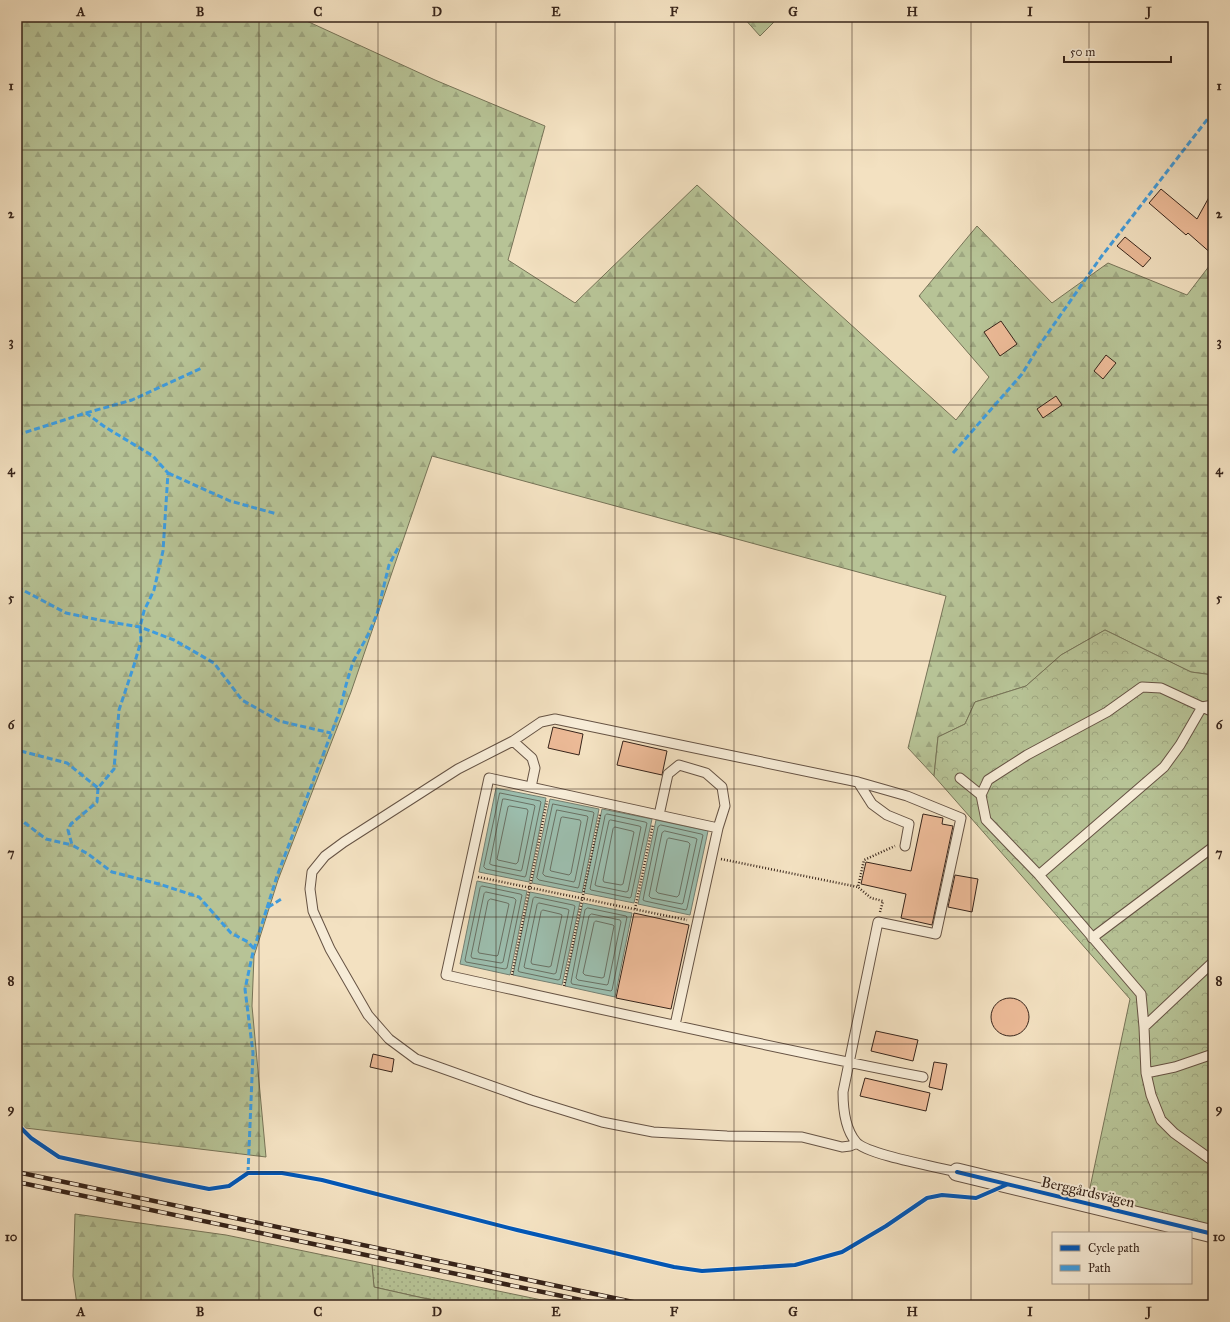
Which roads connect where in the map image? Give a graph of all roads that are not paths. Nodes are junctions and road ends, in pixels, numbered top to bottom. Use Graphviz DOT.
graph roads {
  1 [pos="1213,705"];
  2 [pos="1202,707"];
  3 [pos="1213,712"];
  4 [pos="513,741"];
  5 [pos="960,778"];
  6 [pos="858,782"];
  7 [pos="532,787"];
  8 [pos="981,795"];
  9 [pos="656,817"];
  10 [pos="718,828"];
  11 [pos="905,846"];
  12 [pos="1213,847"];
  13 [pos="1039,875"];
  14 [pos="1092,938"];
  15 [pos="1213,962"];
  16 [pos="675,1025"];
  17 [pos="1144,1027"];
  18 [pos="1213,1054"];
  19 [pos="849,1063"];
  20 [pos="1146,1073"];
  21 [pos="922,1078"];
  22 [pos="857,1143"];
  23 [pos="1213,1161"];
  24 [pos="957,1172"];
  25 [pos="1213,1234"];
  1 -- 2 [label="lane"];
  2 -- 3 [label="lane"];
  2 -- 8 [label="lane"];
  2 -- 13 [label="lane"];
  4 -- 6 [label="lane"];
  4 -- 7 [label="lane"];
  4 -- 22 [label="lane"];
  5 -- 8 [label="lane"];
  6 -- 11 [label="lane"];
  6 -- 19 [label="lane"];
  7 -- 9 [label="lane"];
  7 -- 16 [label="lane"];
  8 -- 13 [label="lane"];
  9 -- 10 [label="lane"];
  9 -- 10 [label="lane"];
  10 -- 16 [label="lane"];
  12 -- 14 [label="lane"];
  13 -- 14 [label="lane"];
  14 -- 17 [label="lane"];
  15 -- 17 [label="lane"];
  16 -- 19 [label="lane"];
  17 -- 20 [label="lane"];
  18 -- 20 [label="lane"];
  19 -- 21 [label="lane"];
  19 -- 22 [label="lane"];
  20 -- 23 [label="lane"];
  22 -- 24 [label="lane, Berggårdsvägen"];
  24 -- 25 [label="street, Berggårdsvägen"];
}
